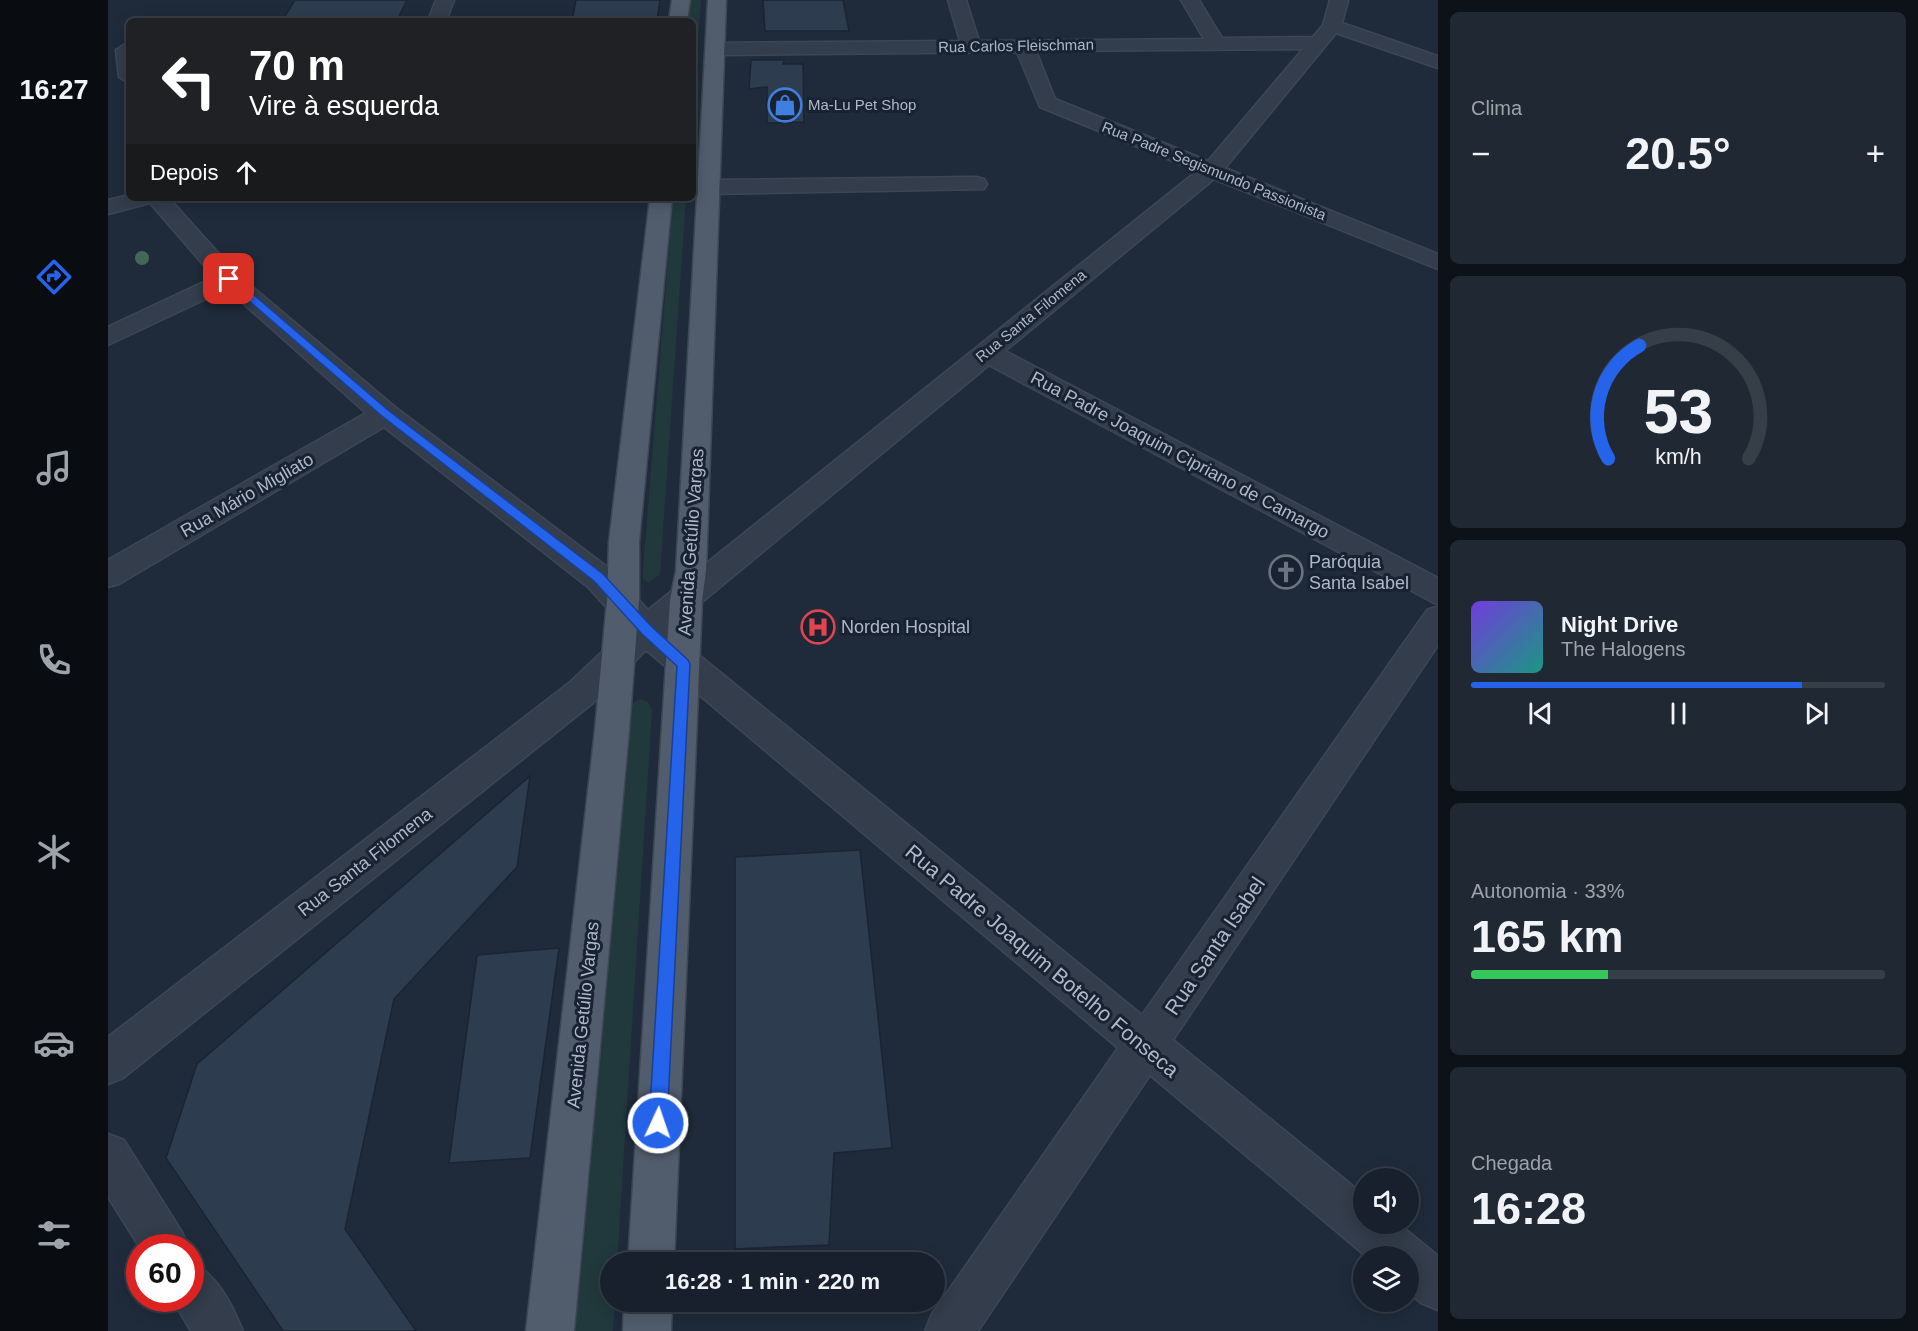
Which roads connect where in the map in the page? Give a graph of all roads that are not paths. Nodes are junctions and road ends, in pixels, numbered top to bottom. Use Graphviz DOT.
graph roads {
  1 [pos="445,0"];
  2 [pos="681,0"];
  3 [pos="717,0"];
  4 [pos="957,0"];
  5 [pos="1190,0"];
  6 [pos="1339,0"];
  7 [pos="438,18"];
  8 [pos="678,18"];
  9 [pos="1324,34"];
  10 [pos="1216,44"];
  11 [pos="1024,45"];
  12 [pos="971,46"];
  13 [pos="715,49"];
  14 [pos="121,50"];
  15 [pos="1438,62"];
  16 [pos="126,67"];
  17 [pos="1213,169"];
  18 [pos="976,184"];
  19 [pos="710,187"];
  20 [pos="132,201"];
  21 [pos="160,201"];
  22 [pos="661,201"];
  23 [pos="108,207"];
  24 [pos="1438,262"];
  25 [pos="229,279"];
  26 [pos="108,337"];
  27 [pos="986,352"];
  28 [pos="386,414"];
  29 [pos="108,575"];
  30 [pos="1438,593"];
  31 [pos="686,600"];
  32 [pos="623,601"];
  33 [pos="1438,619"];
  34 [pos="646,630"];
  35 [pos="618,658"];
  36 [pos="684,664"];
  37 [pos="1146,1047"];
  38 [pos="108,1063"];
  39 [pos="108,1156"];
  40 [pos="157,1234"];
  41 [pos="1390,1246"];
  42 [pos="652,1252"];
  43 [pos="1419,1271"];
  44 [pos="1438,1286"];
  45 [pos="204,1308"];
  46 [pos="648,1312"];
  47 [pos="219,1331"];
  48 [pos="550,1331"];
  49 [pos="647,1331"];
  50 [pos="949,1331"];
  1 -- 7 [label="street"];
  2 -- 8 [label="main road"];
  3 -- 13 [label="main road, Avenida Getúlio Vargas"];
  4 -- 12 [label="street"];
  5 -- 10 [label="street"];
  6 -- 9 [label="street, Rua Santa Filomena"];
  9 -- 10 [label="street, Rua Carlos Fleischman"];
  9 -- 15 [label="street, Rua Carlos Fleischman"];
  9 -- 17 [label="street, Rua Santa Filomena"];
  10 -- 11 [label="street, Rua Carlos Fleischman"];
  11 -- 12 [label="street, Rua Carlos Fleischman"];
  11 -- 17 [label="street, Rua Padre Segismundo Passionista"];
  12 -- 13 [label="street, Rua Carlos Fleischman"];
  13 -- 19 [label="main road, Avenida Getúlio Vargas"];
  14 -- 16 [label="street"];
  17 -- 24 [label="street, Rua Padre Segismundo Passionista"];
  17 -- 27 [label="street, Rua Santa Filomena"];
  18 -- 19 [label="street"];
  19 -- 31 [label="main road, Avenida Getúlio Vargas"];
  20 -- 23 [label="street"];
  21 -- 25 [label="street, Rua Padre Joaquim Botelho Fonseca"];
  22 -- 32 [label="main road, Avenida Getúlio Vargas"];
  25 -- 26 [label="street"];
  25 -- 28 [label="street, Rua Padre Joaquim Botelho Fonseca"];
  27 -- 30 [label="street, Rua Padre Joaquim Cipriano de Camargo"];
  27 -- 31 [label="street, Rua Santa Filomena"];
  28 -- 29 [label="street, Rua Mário Migliato"];
  28 -- 32 [label="street, Rua Padre Joaquim Botelho Fonseca"];
  31 -- 34 [label="street, Rua Santa Filomena"];
  31 -- 36 [label="main road, Avenida Getúlio Vargas"];
  32 -- 34 [label="street, Rua Padre Joaquim Botelho Fonseca"];
  32 -- 35 [label="main road, Avenida Getúlio Vargas"];
  33 -- 37 [label="street, Rua Santa Isabel"];
  34 -- 35 [label="street, Rua Santa Filomena"];
  34 -- 36 [label="street, Rua Padre Joaquim Botelho Fonseca"];
  35 -- 38 [label="street, Rua Santa Filomena"];
  35 -- 48 [label="main road, Avenida Getúlio Vargas"];
  36 -- 37 [label="street, Rua Padre Joaquim Botelho Fonseca"];
  36 -- 42 [label="main road, Avenida Getúlio Vargas"];
  37 -- 41 [label="street, Rua Padre Joaquim Botelho Fonseca"];
  37 -- 50 [label="street, Rua Santa Isabel"];
  39 -- 40 [label="street"];
  43 -- 44 [label="street"];
  45 -- 47 [label="street"];
  46 -- 49 [label="main road"];
}
